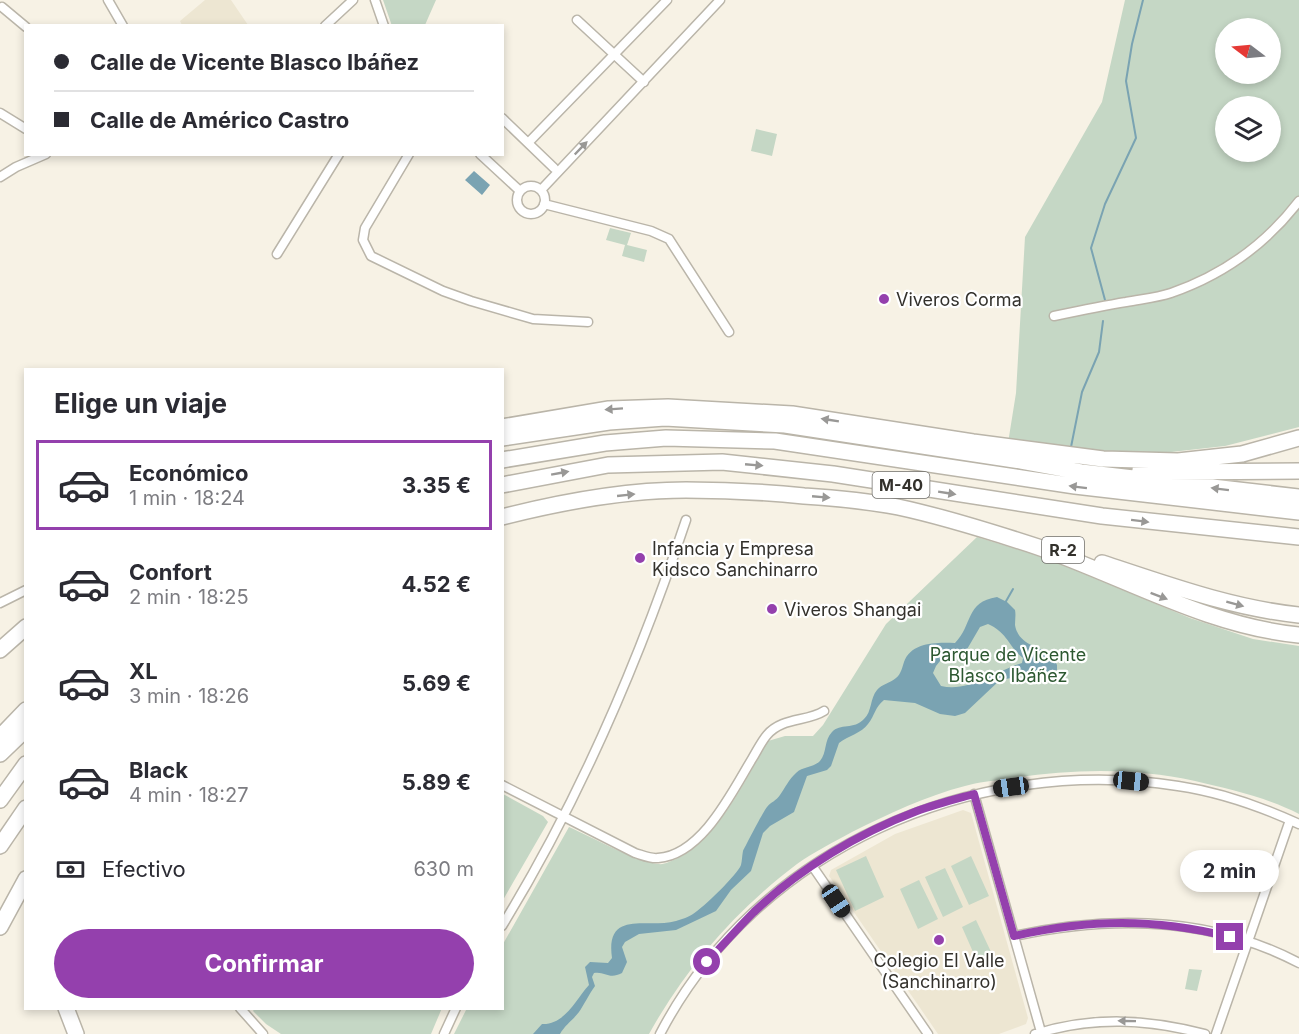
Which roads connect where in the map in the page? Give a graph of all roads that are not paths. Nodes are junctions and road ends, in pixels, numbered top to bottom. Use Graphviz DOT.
graph roads {
  1 [pos="9,0"];
  2 [pos="108,0"];
  3 [pos="353,0"];
  4 [pos="375,0"];
  5 [pos="667,0"];
  6 [pos="720,0"];
  7 [pos="1,8"];
  8 [pos="577,20"];
  9 [pos="122,24"];
  10 [pos="327,24"];
  11 [pos="383,24"];
  12 [pos="24,25"];
  13 [pos="615,53"];
  14 [pos="644,82"];
  15 [pos="0,112"];
  16 [pos="504,120"];
  17 [pos="24,128"];
  18 [pos="528,143"];
  19 [pos="41,156"];
  20 [pos="338,156"];
  21 [pos="409,156"];
  22 [pos="482,156"];
  23 [pos="554,168"];
  24 [pos="0,177"];
  25 [pos="541,190"];
  26 [pos="520,191"];
  27 [pos="1299,201"];
  28 [pos="544,204"];
  29 [pos="277,254"];
  30 [pos="1054,316"];
  31 [pos="588,322"];
  32 [pos="729,332"];
  33 [pos="504,427"];
  34 [pos="504,438"];
  35 [pos="1299,438"];
  36 [pos="504,460"];
  37 [pos="1021,460"];
  38 [pos="1299,471"];
  39 [pos="504,485"];
  40 [pos="1299,496"];
  41 [pos="1220,504"];
  42 [pos="1299,504"];
  43 [pos="1299,512"];
  44 [pos="504,517"];
  45 [pos="946,519"];
  46 [pos="686,520"];
  47 [pos="1203,529"];
  48 [pos="1299,537"];
  49 [pos="1299,547"];
  50 [pos="24,591"];
  51 [pos="0,603"];
  52 [pos="1299,615"];
  53 [pos="24,629"];
  54 [pos="1299,635"];
  55 [pos="0,650"];
  56 [pos="824,711"];
  57 [pos="24,712"];
  58 [pos="24,731"];
  59 [pos="0,736"];
  60 [pos="0,754"];
  61 [pos="24,767"];
  62 [pos="504,786"];
  63 [pos="974,794"];
  64 [pos="0,800"];
  65 [pos="564,817"];
  66 [pos="21,818"];
  67 [pos="1290,820"];
  68 [pos="1299,824"];
  69 [pos="0,846"];
  70 [pos="813,867"];
  71 [pos="24,883"];
  72 [pos="504,922"];
  73 [pos="0,927"];
  74 [pos="1014,936"];
  75 [pos="1248,942"];
  76 [pos="1299,963"];
  77 [pos="67,1010"];
  78 [pos="242,1010"];
  79 [pos="455,1010"];
  80 [pos="664,1033"];
  81 [pos="1040,1033"];
  82 [pos="76,1034"];
  83 [pos="263,1034"];
  84 [pos="444,1034"];
  85 [pos="928,1034"];
  86 [pos="1206,1034"];
  87 [pos="1216,1034"];
  1 -- 7 [label="street"];
  2 -- 9 [label="street"];
  3 -- 10 [label="street"];
  4 -- 11 [label="street"];
  5 -- 13 [label="street"];
  6 -- 14 [label="street"];
  7 -- 12 [label="street"];
  8 -- 13 [label="street"];
  13 -- 14 [label="street"];
  13 -- 18 [label="street"];
  25 -- 14 [label="street, one-way"];
  15 -- 17 [label="street"];
  16 -- 18 [label="street"];
  18 -- 23 [label="street"];
  19 -- 24 [label="street"];
  20 -- 29 [label="street"];
  21 -- 31 [label="street"];
  22 -- 26 [label="street"];
  25 -- 26 [label="street"];
  25 -- 28 [label="street"];
  26 -- 28 [label="street"];
  27 -- 30 [label="street"];
  28 -- 32 [label="street"];
  35 -- 33 [label="highway, one-way"];
  34 -- 37 [label="highway"];
  41 -- 36 [label="highway, M-40, one-way"];
  37 -- 38 [label="highway"];
  40 -- 37 [label="highway, one-way"];
  39 -- 47 [label="highway, M-40, one-way"];
  41 -- 42 [label="highway"];
  41 -- 43 [label="highway, M-40"];
  44 -- 45 [label="highway, one-way"];
  45 -- 52 [label="highway, R-2, one-way"];
  45 -- 54 [label="highway, one-way"];
  46 -- 65 [label="street"];
  47 -- 48 [label="highway, M-40"];
  47 -- 49 [label="highway"];
  50 -- 51 [label="street"];
  53 -- 55 [label="highway"];
  56 -- 65 [label="street"];
  57 -- 59 [label="highway"];
  58 -- 60 [label="highway"];
  61 -- 64 [label="highway"];
  62 -- 65 [label="street"];
  63 -- 67 [label="street"];
  63 -- 70 [label="street"];
  63 -- 74 [label="street"];
  65 -- 72 [label="street"];
  66 -- 69 [label="highway"];
  67 -- 68 [label="street"];
  67 -- 75 [label="street"];
  70 -- 80 [label="street"];
  70 -- 85 [label="street"];
  71 -- 73 [label="highway"];
  74 -- 75 [label="street"];
  74 -- 81 [label="street"];
  75 -- 76 [label="street"];
  75 -- 87 [label="street"];
  77 -- 82 [label="highway"];
  78 -- 83 [label="street"];
  79 -- 84 [label="street"];
  86 -- 81 [label="street, one-way"];
}
